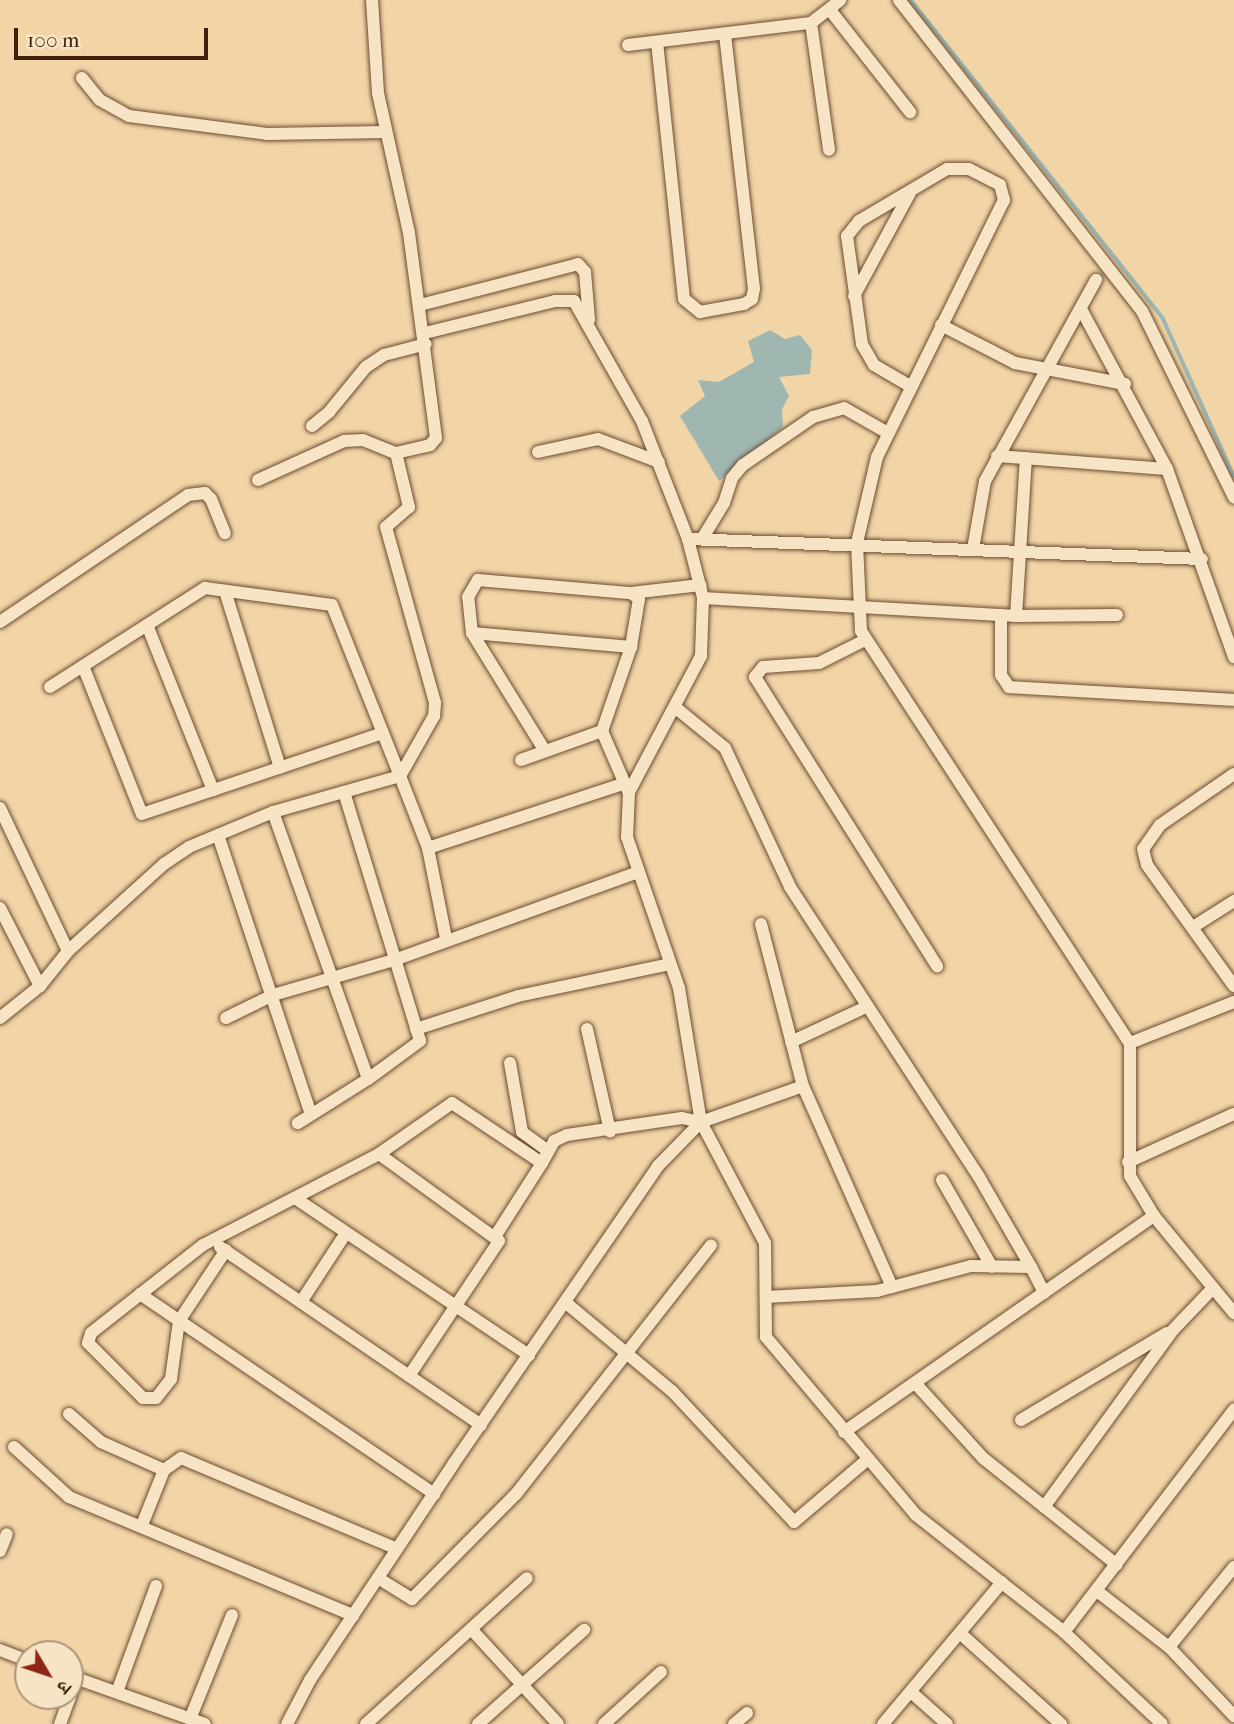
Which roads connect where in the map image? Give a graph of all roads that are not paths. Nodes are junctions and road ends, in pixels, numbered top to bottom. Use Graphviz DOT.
graph roads {
  1 [pos="372,0"];
  2 [pos="840,0"];
  3 [pos="899,0"];
  4 [pos="830,10"];
  5 [pos="811,23"];
  6 [pos="725,34"];
  7 [pos="657,42"];
  8 [pos="628,45"];
  9 [pos="82,78"];
  10 [pos="910,113"];
  11 [pos="385,132"];
  12 [pos="829,150"];
  13 [pos="910,193"];
  14 [pos="1096,280"];
  15 [pos="854,296"];
  16 [pos="420,305"];
  17 [pos="1080,309"];
  18 [pos="589,324"];
  19 [pos="941,325"];
  20 [pos="425,339"];
  21 [pos="1046,371"];
  22 [pos="1125,384"];
  23 [pos="910,386"];
  24 [pos="312,426"];
  25 [pos="888,433"];
  26 [pos="538,452"];
  27 [pos="396,453"];
  28 [pos="997,456"];
  29 [pos="1026,458"];
  30 [pos="659,462"];
  31 [pos="1167,468"];
  32 [pos="258,480"];
  33 [pos="1234,497"];
  34 [pos="225,533"];
  35 [pos="688,539"];
  36 [pos="702,539"];
  37 [pos="857,543"];
  38 [pos="973,549"];
  39 [pos="1019,551"];
  40 [pos="1202,559"];
  41 [pos="225,591"];
  42 [pos="702,592"];
  43 [pos="631,593"];
  44 [pos="856,607"];
  45 [pos="1001,615"];
  46 [pos="1117,615"];
  47 [pos="1016,616"];
  48 [pos="0,622"];
  49 [pos="147,625"];
  50 [pos="472,633"];
  51 [pos="865,640"];
  52 [pos="631,647"];
  53 [pos="1234,657"];
  54 [pos="83,666"];
  55 [pos="50,687"];
  56 [pos="1234,700"];
  57 [pos="676,708"];
  58 [pos="602,732"];
  59 [pos="383,733"];
  60 [pos="545,751"];
  61 [pos="521,760"];
  62 [pos="280,768"];
  63 [pos="1234,774"];
  64 [pos="400,776"];
  65 [pos="626,788"];
  66 [pos="214,790"];
  67 [pos="345,792"];
  68 [pos="0,808"];
  69 [pos="274,813"];
  70 [pos="218,835"];
  71 [pos="428,848"];
  72 [pos="636,873"];
  73 [pos="1234,901"];
  74 [pos="0,908"];
  75 [pos="761,924"];
  76 [pos="1194,927"];
  77 [pos="446,938"];
  78 [pos="68,951"];
  79 [pos="394,960"];
  80 [pos="670,964"];
  81 [pos="937,966"];
  82 [pos="330,978"];
  83 [pos="40,986"];
  84 [pos="1234,986"];
  85 [pos="273,995"];
  86 [pos="1234,1002"];
  87 [pos="866,1007"];
  88 [pos="0,1018"];
  89 [pos="226,1018"];
  90 [pos="416,1028"];
  91 [pos="587,1030"];
  92 [pos="791,1042"];
  93 [pos="1130,1043"];
  94 [pos="510,1063"];
  95 [pos="368,1079"];
  96 [pos="803,1086"];
  97 [pos="310,1112"];
  98 [pos="1234,1114"];
  99 [pos="701,1122"];
  100 [pos="298,1123"];
  101 [pos="610,1131"];
  102 [pos="548,1151"];
  103 [pos="379,1154"];
  104 [pos="1128,1162"];
  105 [pos="541,1163"];
  106 [pos="942,1180"];
  107 [pos="295,1198"];
  108 [pos="1154,1216"];
  109 [pos="346,1233"];
  110 [pos="496,1235"];
  111 [pos="212,1241"];
  112 [pos="710,1245"];
  113 [pos="226,1250"];
  114 [pos="992,1267"];
  115 [pos="1031,1267"];
  116 [pos="892,1287"];
  117 [pos="1213,1288"];
  118 [pos="1044,1293"];
  119 [pos="140,1294"];
  120 [pos="766,1297"];
  121 [pos="301,1302"];
  122 [pos="565,1302"];
  123 [pos="457,1309"];
  124 [pos="1234,1313"];
  125 [pos="179,1321"];
  126 [pos="1173,1330"];
  127 [pos="627,1351"];
  128 [pos="529,1355"];
  129 [pos="409,1376"];
  130 [pos="915,1383"];
  131 [pos="1234,1410"];
  132 [pos="69,1414"];
  133 [pos="1021,1420"];
  134 [pos="481,1425"];
  135 [pos="844,1432"];
  136 [pos="14,1447"];
  137 [pos="868,1459"];
  138 [pos="164,1469"];
  139 [pos="434,1494"];
  140 [pos="1044,1507"];
  141 [pos="142,1525"];
  142 [pos="7,1534"];
  143 [pos="397,1549"];
  144 [pos="0,1551"];
  145 [pos="1117,1565"];
  146 [pos="1234,1567"];
  147 [pos="378,1578"];
  148 [pos="527,1578"];
  149 [pos="1002,1583"];
  150 [pos="156,1586"];
  151 [pos="1097,1591"];
  152 [pos="232,1615"];
  153 [pos="353,1615"];
  154 [pos="472,1630"];
  155 [pos="584,1630"];
  156 [pos="1064,1632"];
  157 [pos="961,1634"];
  158 [pos="1169,1647"];
  159 [pos="661,1672"];
  160 [pos="84,1681"];
  161 [pos="523,1685"];
  162 [pos="117,1692"];
  163 [pos="911,1692"];
  164 [pos="1234,1699"];
  165 [pos="747,1713"];
  166 [pos="1231,1714"];
  167 [pos="190,1719"];
  168 [pos="1059,1723"];
  169 [pos="205,1724"];
  170 [pos="287,1724"];
  171 [pos="366,1724"];
  172 [pos="478,1724"];
  173 [pos="558,1724"];
  174 [pos="604,1724"];
  175 [pos="734,1724"];
  176 [pos="883,1724"];
  177 [pos="947,1724"];
  178 [pos="1162,1724"];
  1 -- 11 [label="street"];
  2 -- 4 [label="street"];
  3 -- 33 [label="street"];
  4 -- 5 [label="street"];
  4 -- 10 [label="street"];
  5 -- 6 [label="street"];
  5 -- 12 [label="street"];
  6 -- 7 [label="street"];
  6 -- 7 [label="street"];
  7 -- 8 [label="street"];
  9 -- 11 [label="street"];
  11 -- 16 [label="street"];
  13 -- 15 [label="street"];
  13 -- 15 [label="street"];
  13 -- 19 [label="street"];
  14 -- 17 [label="street"];
  15 -- 23 [label="street"];
  16 -- 18 [label="street"];
  16 -- 20 [label="street"];
  17 -- 21 [label="street"];
  17 -- 22 [label="street"];
  18 -- 20 [label="street"];
  18 -- 30 [label="street"];
  19 -- 21 [label="street"];
  19 -- 23 [label="street"];
  20 -- 24 [label="street"];
  20 -- 27 [label="street"];
  21 -- 22 [label="street"];
  21 -- 28 [label="street"];
  22 -- 31 [label="street"];
  23 -- 25 [label="street"];
  25 -- 36 [label="street"];
  25 -- 37 [label="street"];
  26 -- 30 [label="street"];
  27 -- 32 [label="street"];
  27 -- 64 [label="street"];
  28 -- 29 [label="street"];
  28 -- 38 [label="street"];
  29 -- 31 [label="street"];
  29 -- 39 [label="street"];
  30 -- 35 [label="street"];
  31 -- 40 [label="street"];
  34 -- 48 [label="street"];
  35 -- 36 [label="street"];
  35 -- 42 [label="street"];
  36 -- 37 [label="street"];
  37 -- 38 [label="street"];
  37 -- 44 [label="street"];
  38 -- 39 [label="street"];
  39 -- 40 [label="street"];
  39 -- 47 [label="street"];
  40 -- 53 [label="street"];
  41 -- 49 [label="street"];
  41 -- 59 [label="street"];
  41 -- 62 [label="street"];
  42 -- 43 [label="street"];
  42 -- 44 [label="street"];
  42 -- 57 [label="street"];
  43 -- 50 [label="street"];
  43 -- 52 [label="street"];
  44 -- 45 [label="street"];
  44 -- 51 [label="street"];
  45 -- 47 [label="street"];
  45 -- 56 [label="street"];
  46 -- 47 [label="street"];
  49 -- 54 [label="street"];
  49 -- 66 [label="street"];
  50 -- 52 [label="street"];
  50 -- 60 [label="street"];
  51 -- 81 [label="street"];
  51 -- 93 [label="street"];
  52 -- 58 [label="street"];
  54 -- 55 [label="street"];
  54 -- 66 [label="street"];
  57 -- 65 [label="street"];
  57 -- 87 [label="street"];
  58 -- 60 [label="street"];
  58 -- 65 [label="street"];
  59 -- 62 [label="street"];
  59 -- 64 [label="street"];
  60 -- 61 [label="street"];
  62 -- 66 [label="street"];
  63 -- 76 [label="street"];
  64 -- 67 [label="street"];
  64 -- 71 [label="street"];
  65 -- 71 [label="street"];
  65 -- 72 [label="street"];
  67 -- 69 [label="street"];
  67 -- 79 [label="street"];
  68 -- 78 [label="street"];
  69 -- 70 [label="street"];
  69 -- 82 [label="street"];
  70 -- 78 [label="street"];
  70 -- 85 [label="street"];
  71 -- 77 [label="street"];
  72 -- 77 [label="street"];
  72 -- 80 [label="street"];
  73 -- 76 [label="street"];
  74 -- 83 [label="street"];
  75 -- 92 [label="street"];
  76 -- 84 [label="street"];
  77 -- 79 [label="street"];
  78 -- 83 [label="street"];
  79 -- 82 [label="street"];
  79 -- 90 [label="street"];
  80 -- 90 [label="street"];
  80 -- 99 [label="street"];
  82 -- 85 [label="street"];
  82 -- 95 [label="street"];
  83 -- 88 [label="street"];
  85 -- 89 [label="street"];
  85 -- 97 [label="street"];
  86 -- 93 [label="street"];
  87 -- 92 [label="street"];
  87 -- 115 [label="street"];
  90 -- 95 [label="street"];
  91 -- 101 [label="street"];
  92 -- 96 [label="street"];
  93 -- 104 [label="street"];
  94 -- 102 [label="street"];
  95 -- 97 [label="street"];
  96 -- 99 [label="street"];
  96 -- 116 [label="street"];
  97 -- 100 [label="street"];
  98 -- 104 [label="street"];
  99 -- 101 [label="street"];
  99 -- 120 [label="street"];
  99 -- 122 [label="street"];
  101 -- 102 [label="street"];
  102 -- 105 [label="street"];
  103 -- 105 [label="street"];
  103 -- 107 [label="street"];
  103 -- 110 [label="street"];
  104 -- 108 [label="street"];
  105 -- 110 [label="street"];
  106 -- 114 [label="street"];
  107 -- 109 [label="street"];
  107 -- 111 [label="street"];
  108 -- 117 [label="street"];
  108 -- 118 [label="street"];
  109 -- 121 [label="street"];
  109 -- 123 [label="street"];
  110 -- 123 [label="street"];
  111 -- 113 [label="street"];
  111 -- 119 [label="street"];
  112 -- 127 [label="street"];
  113 -- 121 [label="street"];
  113 -- 125 [label="street"];
  114 -- 115 [label="street"];
  114 -- 116 [label="street"];
  115 -- 118 [label="street"];
  116 -- 120 [label="street"];
  117 -- 124 [label="street"];
  117 -- 126 [label="street"];
  118 -- 130 [label="street"];
  119 -- 125 [label="street"];
  119 -- 125 [label="street"];
  120 -- 135 [label="street"];
  121 -- 129 [label="street"];
  122 -- 127 [label="street"];
  122 -- 128 [label="street"];
  123 -- 128 [label="street"];
  123 -- 129 [label="street"];
  125 -- 139 [label="street"];
  126 -- 133 [label="street"];
  126 -- 140 [label="street"];
  127 -- 137 [label="street"];
  127 -- 147 [label="street"];
  128 -- 134 [label="street"];
  129 -- 134 [label="street"];
  130 -- 135 [label="street"];
  130 -- 140 [label="street"];
  131 -- 145 [label="street"];
  132 -- 138 [label="street"];
  134 -- 139 [label="street"];
  135 -- 137 [label="street"];
  136 -- 141 [label="street"];
  137 -- 149 [label="street"];
  138 -- 141 [label="street"];
  138 -- 143 [label="street"];
  139 -- 143 [label="street"];
  140 -- 145 [label="street"];
  141 -- 153 [label="street"];
  142 -- 144 [label="street"];
  143 -- 147 [label="street"];
  145 -- 151 [label="street"];
  146 -- 158 [label="street"];
  147 -- 153 [label="street"];
  148 -- 154 [label="street"];
  149 -- 156 [label="street"];
  149 -- 157 [label="street"];
  150 -- 162 [label="street"];
  151 -- 156 [label="street"];
  151 -- 158 [label="street"];
  152 -- 167 [label="street"];
  153 -- 170 [label="street"];
  154 -- 161 [label="street"];
  154 -- 171 [label="street"];
  155 -- 161 [label="street"];
  156 -- 178 [label="street"];
  157 -- 163 [label="street"];
  157 -- 168 [label="street"];
  158 -- 166 [label="street"];
  159 -- 174 [label="street"];
  160 -- 162 [label="street"];
  161 -- 172 [label="street"];
  161 -- 173 [label="street"];
  162 -- 167 [label="street"];
  163 -- 176 [label="street"];
  163 -- 177 [label="street"];
  164 -- 166 [label="street"];
  165 -- 175 [label="street"];
  167 -- 169 [label="street"];
}
